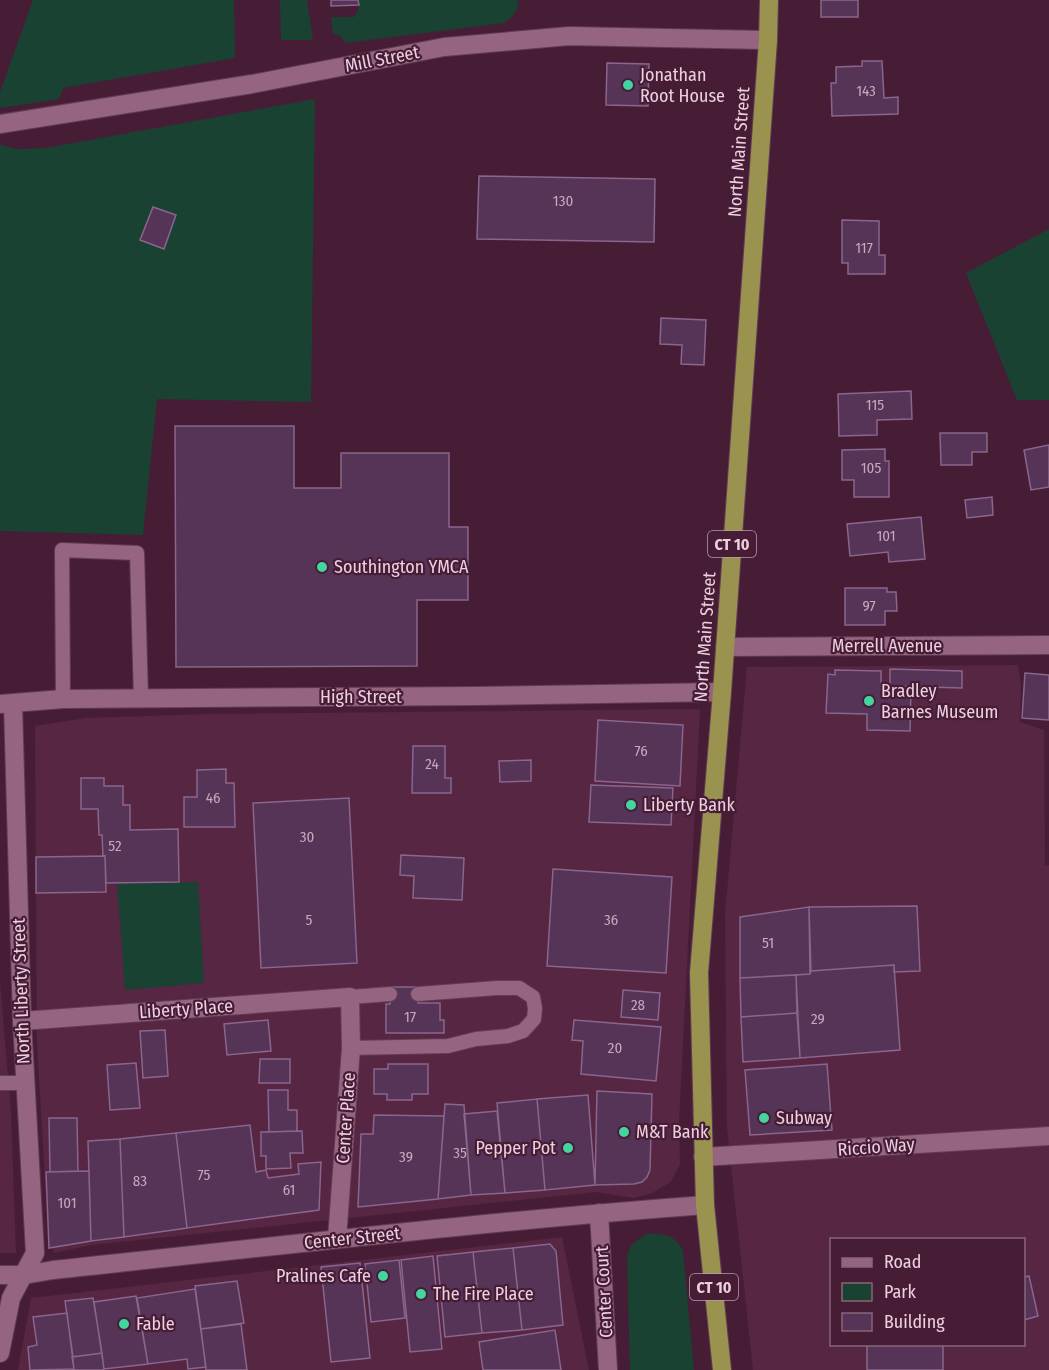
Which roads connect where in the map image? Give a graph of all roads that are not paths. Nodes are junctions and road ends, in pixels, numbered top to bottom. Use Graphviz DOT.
graph roads {
  1 [pos="769,0"];
  2 [pos="768,40"];
  3 [pos="0,124"];
  4 [pos="1049,645"];
  5 [pos="725,647"];
  6 [pos="722,692"];
  7 [pos="63,699"];
  8 [pos="141,699"];
  9 [pos="6,704"];
  10 [pos="390,994"];
  11 [pos="418,994"];
  12 [pos="350,997"];
  13 [pos="22,1021"];
  14 [pos="351,1048"];
  15 [pos="0,1083"];
  16 [pos="24,1083"];
  17 [pos="1049,1136"];
  18 [pos="703,1157"];
  19 [pos="705,1205"];
  20 [pos="599,1213"];
  21 [pos="337,1239"];
  22 [pos="0,1275"];
  23 [pos="24,1275"];
  24 [pos="0,1353"];
  25 [pos="608,1370"];
  26 [pos="722,1370"];
  1 -- 2 [label="highway, North Main Street / CT 10"];
  2 -- 3 [label="street, Mill Street"];
  2 -- 5 [label="highway, North Main Street / CT 10"];
  4 -- 5 [label="street, Merrell Avenue"];
  5 -- 6 [label="highway, North Main Street / CT 10"];
  6 -- 8 [label="street, High Street"];
  6 -- 18 [label="highway, North Main Street / CT 10"];
  7 -- 8 [label="street, High Street"];
  7 -- 8 [label="lane"];
  7 -- 9 [label="street, High Street"];
  9 -- 13 [label="street, North Liberty Street"];
  10 -- 12 [label="lane"];
  11 -- 14 [label="lane"];
  12 -- 13 [label="street, Liberty Place"];
  12 -- 14 [label="street, Center Place"];
  13 -- 16 [label="street, North Liberty Street"];
  14 -- 21 [label="street, Center Place"];
  15 -- 16 [label="lane"];
  16 -- 23 [label="street, North Liberty Street"];
  17 -- 18 [label="street, Riccio Way"];
  18 -- 19 [label="highway, North Main Street / CT 10"];
  19 -- 20 [label="street, Center Street"];
  19 -- 26 [label="highway, CT 10"];
  20 -- 21 [label="street, Center Street"];
  20 -- 25 [label="street, Center Court"];
  21 -- 23 [label="street, Center Street"];
  22 -- 23 [label="street, Center Street"];
  23 -- 24 [label="street, North Liberty Street"];
}
